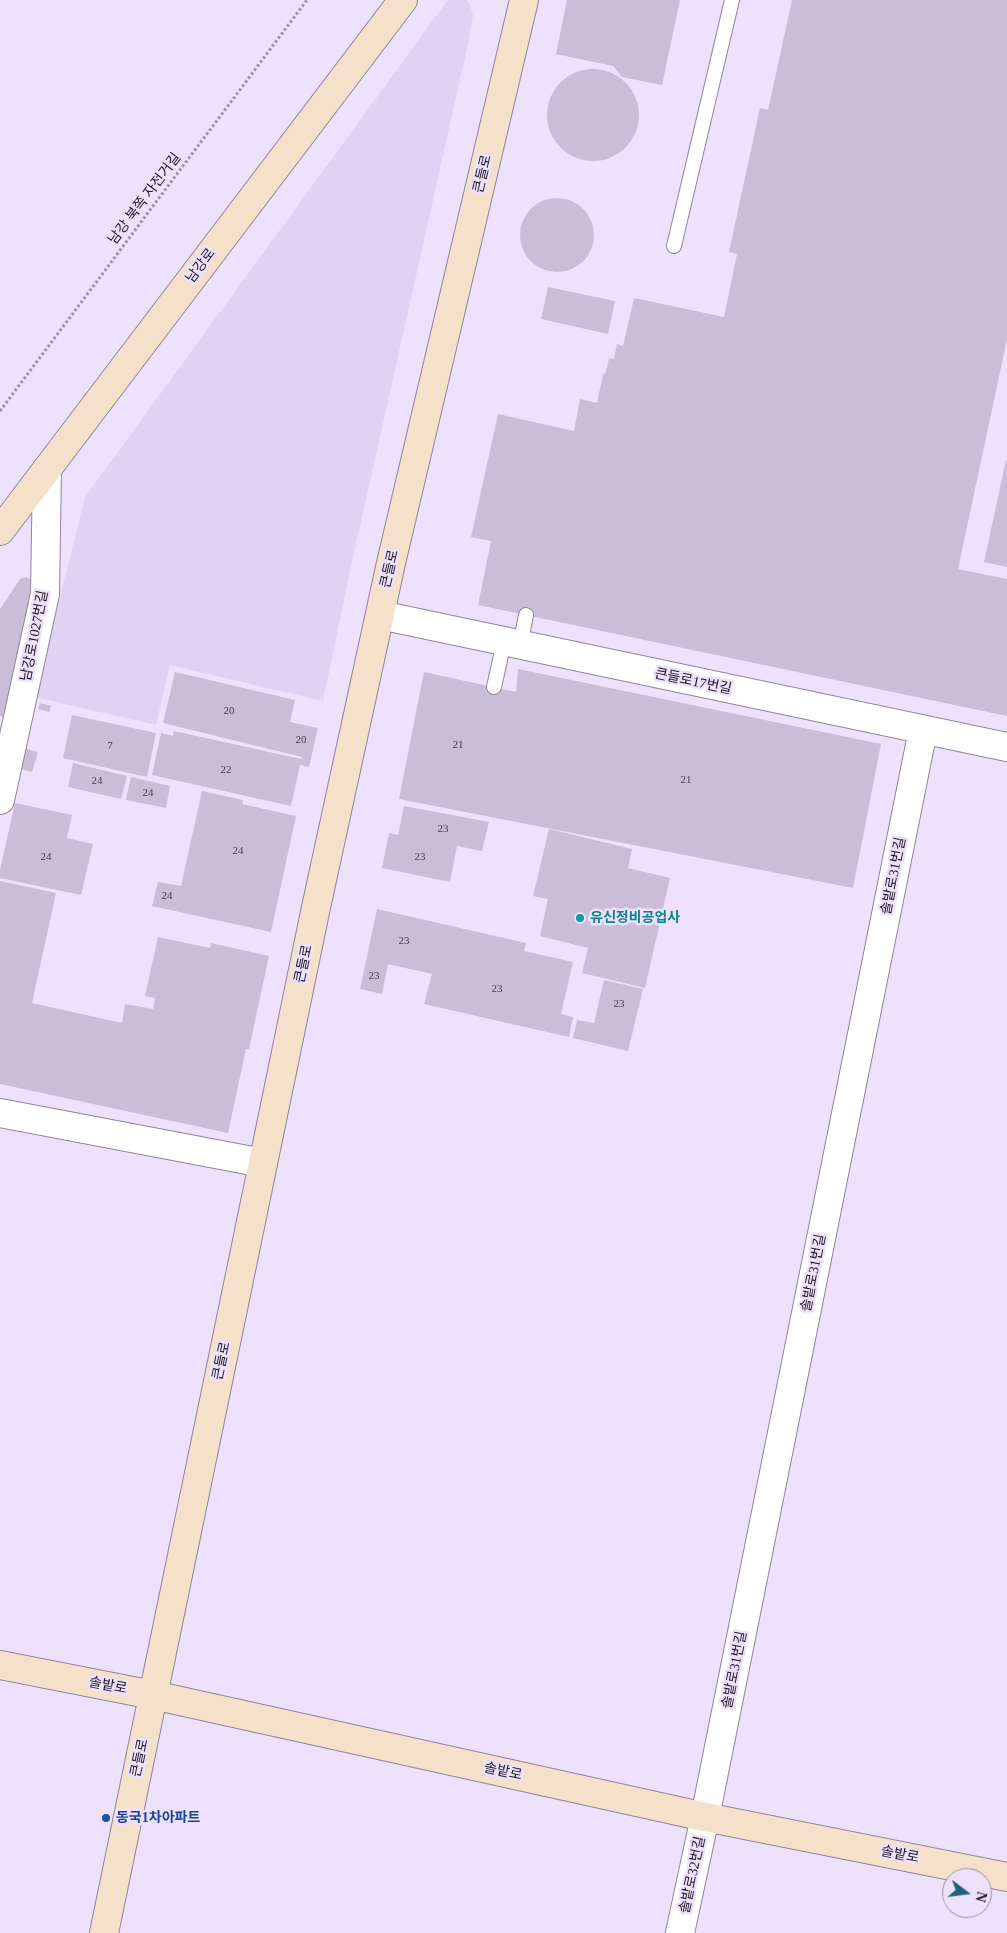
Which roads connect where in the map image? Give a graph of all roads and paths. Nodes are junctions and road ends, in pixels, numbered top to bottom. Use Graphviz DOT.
graph roads {
  1 [pos="307,0"];
  2 [pos="403,0"];
  3 [pos="524,0"];
  4 [pos="732,0"];
  5 [pos="674,246"];
  6 [pos="0,411"];
  7 [pos="47,469"];
  8 [pos="0,531"];
  9 [pos="380,615"];
  10 [pos="526,615"];
  11 [pos="512,644"];
  12 [pos="494,687"];
  13 [pos="924,730"];
  14 [pos="1007,747"];
  15 [pos="0,800"];
  16 [pos="0,1114"];
  17 [pos="263,1163"];
  18 [pos="0,1666"];
  19 [pos="153,1695"];
  20 [pos="705,1817"];
  21 [pos="1007,1877"];
  22 [pos="104,1933"];
  23 [pos="680,1933"];
  1 -- 6 [label="path, 남강 북쪽 자전거길"];
  2 -- 7 [label="street, 남강로"];
  3 -- 9 [label="street, 큰들로"];
  4 -- 5 [label="lane"];
  7 -- 8 [label="street, 남강로"];
  7 -- 15 [label="street, 남강로1027번길"];
  9 -- 11 [label="street, 큰들로17번길"];
  9 -- 17 [label="street, 큰들로"];
  10 -- 11 [label="lane"];
  11 -- 12 [label="lane"];
  11 -- 13 [label="street, 큰들로17번길"];
  13 -- 14 [label="street, 큰들로17번길"];
  13 -- 20 [label="street, 솔밭로31번길"];
  16 -- 17 [label="street"];
  17 -- 19 [label="street, 큰들로"];
  18 -- 19 [label="street, 솔밭로"];
  19 -- 20 [label="street, 솔밭로"];
  19 -- 22 [label="street, 큰들로"];
  20 -- 21 [label="street, 솔밭로"];
  20 -- 23 [label="street, 솔밭로32번길"];
}
